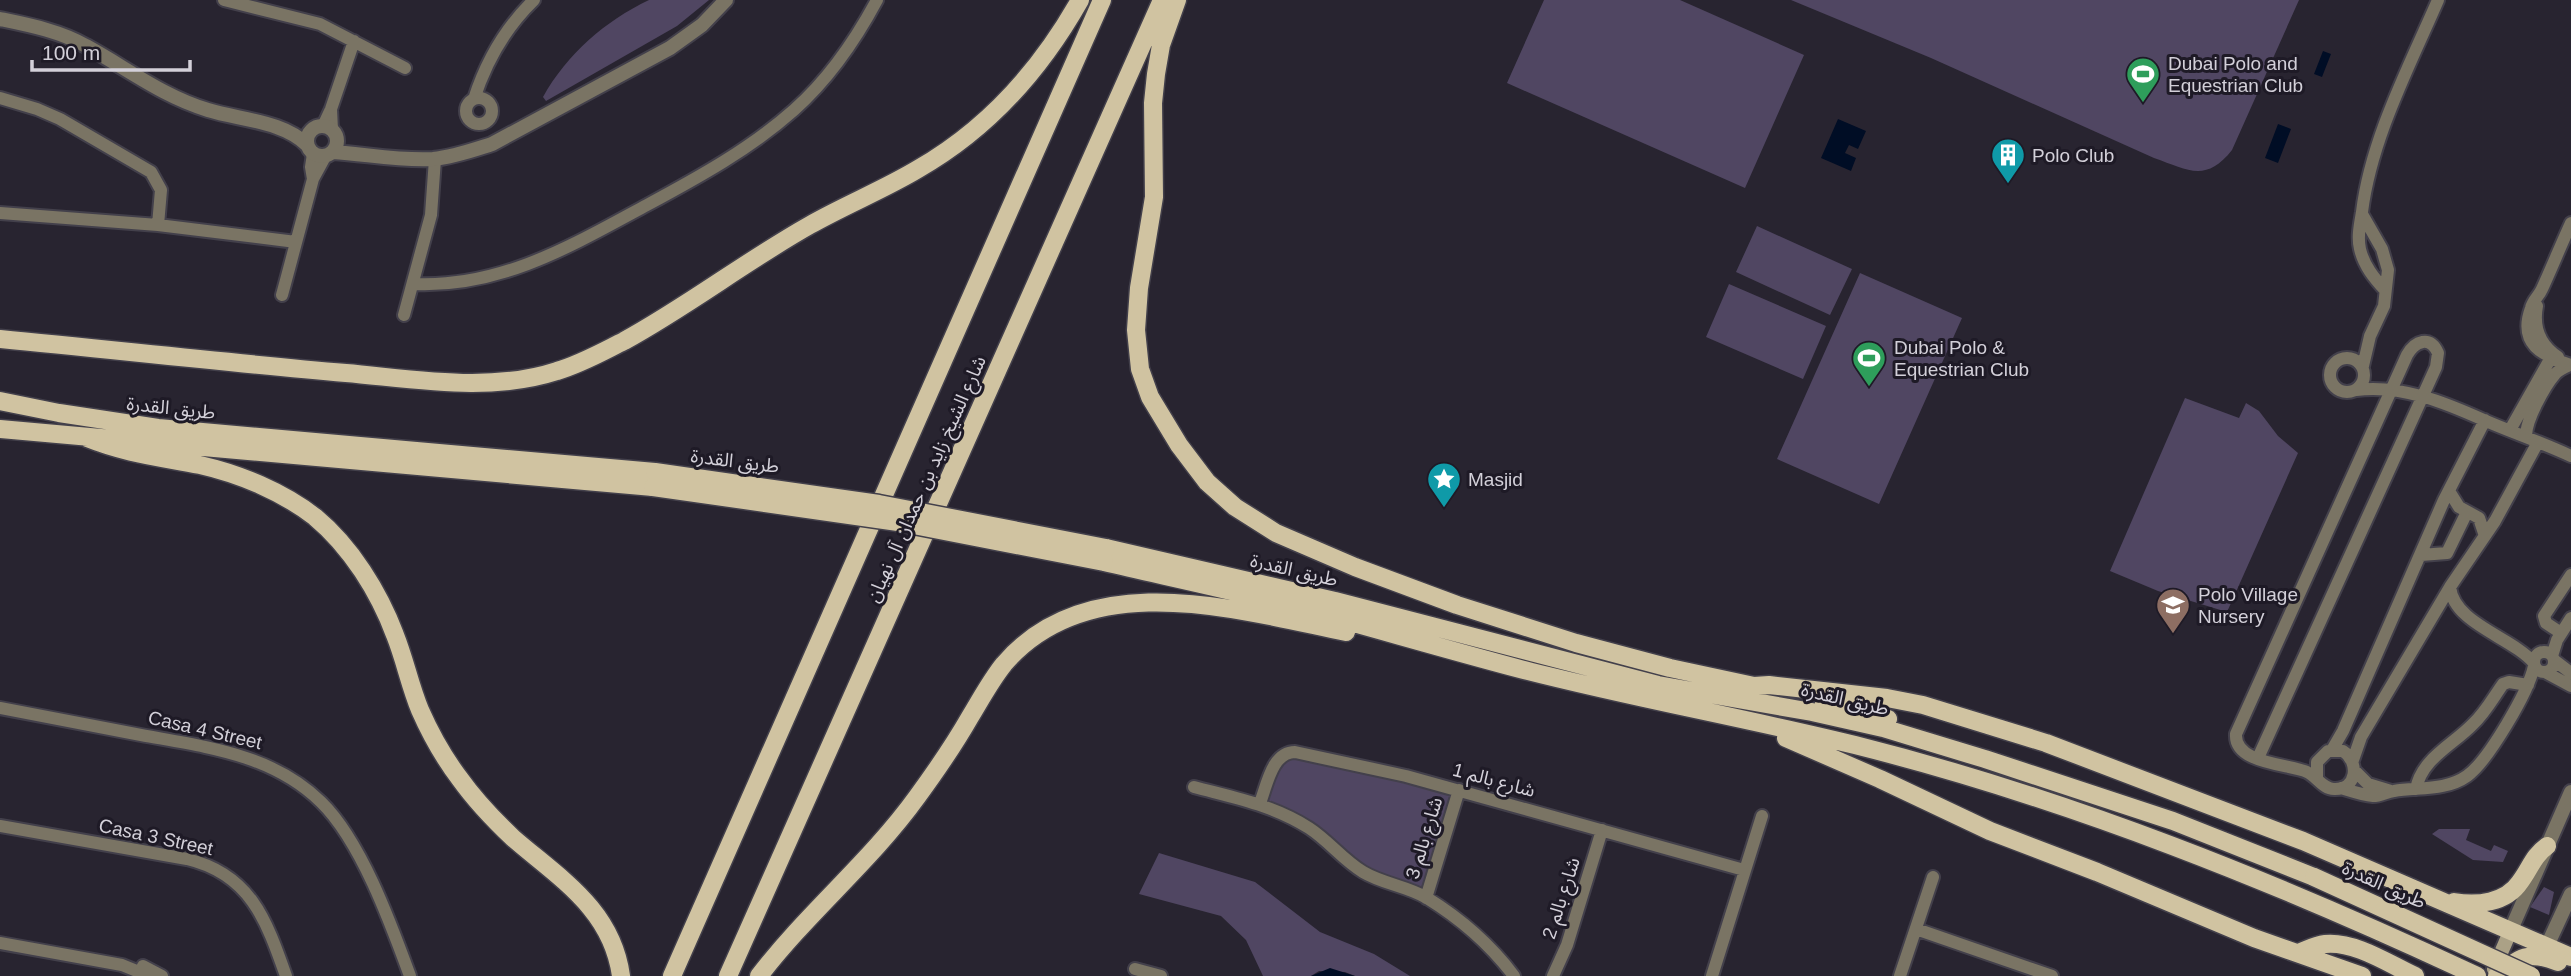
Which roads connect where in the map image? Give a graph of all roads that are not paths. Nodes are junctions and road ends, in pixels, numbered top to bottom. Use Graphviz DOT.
graph roads {
  1 [pos="224,0"];
  2 [pos="534,0"];
  3 [pos="726,0"];
  4 [pos="877,0"];
  5 [pos="1080,0"];
  6 [pos="1102,0"];
  7 [pos="1162,0"];
  8 [pos="1177,0"];
  9 [pos="2438,0"];
  10 [pos="0,19"];
  11 [pos="354,41"];
  12 [pos="405,68"];
  13 [pos="0,98"];
  14 [pos="474,99"];
  15 [pos="323,142"];
  16 [pos="435,159"];
  17 [pos="0,213"];
  18 [pos="2362,214"];
  19 [pos="2571,223"];
  20 [pos="158,225"];
  21 [pos="296,242"];
  22 [pos="414,284"];
  23 [pos="2385,290"];
  24 [pos="282,295"];
  25 [pos="404,315"];
  26 [pos="2370,336"];
  27 [pos="0,340"];
  28 [pos="2552,356"];
  29 [pos="2344,358"];
  30 [pos="2570,365"];
  31 [pos="2364,371"];
  32 [pos="2356,390"];
  33 [pos="2391,390"];
  34 [pos="2540,390"];
  35 [pos="2422,397"];
  36 [pos="0,401"];
  37 [pos="2485,420"];
  38 [pos="0,429"];
  39 [pos="2510,430"];
  40 [pos="2526,436"];
  41 [pos="87,438"];
  42 [pos="2538,442"];
  43 [pos="2571,456"];
  44 [pos="654,480"];
  45 [pos="2449,491"];
  46 [pos="2440,510"];
  47 [pos="2469,512"];
  48 [pos="2499,513"];
  49 [pos="2485,536"];
  50 [pos="1105,555"];
  51 [pos="2421,555"];
  52 [pos="2571,575"];
  53 [pos="2450,587"];
  54 [pos="2434,614"];
  55 [pos="2464,615"];
  56 [pos="2571,618"];
  57 [pos="2559,637"];
  58 [pos="1427,643"];
  59 [pos="2543,662"];
  60 [pos="2569,679"];
  61 [pos="2528,685"];
  62 [pos="1754,686"];
  63 [pos="0,708"];
  64 [pos="1751,723"];
  65 [pos="2327,753"];
  66 [pos="2258,758"];
  67 [pos="2433,758"];
  68 [pos="1985,759"];
  69 [pos="2354,765"];
  70 [pos="2293,767"];
  71 [pos="2317,777"];
  72 [pos="2446,785"];
  73 [pos="1194,787"];
  74 [pos="2341,788"];
  75 [pos="2416,789"];
  76 [pos="1459,790"];
  77 [pos="2391,791"];
  78 [pos="2571,792"];
  79 [pos="1260,803"];
  80 [pos="1762,817"];
  81 [pos="0,826"];
  82 [pos="1602,830"];
  83 [pos="2547,846"];
  84 [pos="1744,870"];
  85 [pos="1933,877"];
  86 [pos="2571,894"];
  87 [pos="1426,898"];
  88 [pos="2438,898"];
  89 [pos="1916,929"];
  90 [pos="2510,932"];
  91 [pos="0,943"];
  92 [pos="2545,951"];
  93 [pos="2298,953"];
  94 [pos="2571,957"];
  95 [pos="121,965"];
  96 [pos="2571,968"];
  97 [pos="1135,969"];
  98 [pos="149,976"];
  99 [pos="162,976"];
  100 [pos="286,976"];
  101 [pos="410,976"];
  102 [pos="621,976"];
  103 [pos="672,976"];
  104 [pos="728,976"];
  105 [pos="760,976"];
  106 [pos="1161,976"];
  107 [pos="1514,976"];
  108 [pos="1553,976"];
  109 [pos="1712,976"];
  110 [pos="1900,976"];
  111 [pos="2052,976"];
  112 [pos="2362,976"];
  113 [pos="2415,976"];
  114 [pos="2477,976"];
  115 [pos="2491,976"];
  116 [pos="2497,976"];
  117 [pos="2532,976"];
  1 -- 11 [label="street"];
  2 -- 14 [label="street"];
  3 -- 16 [label="street"];
  4 -- 22 [label="street"];
  5 -- 27 [label="main road"];
  6 -- 103 [label="main road, شارع الشيخ زايد بن حمدان آل نهيان"];
  7 -- 104 [label="main road, شارع الشيخ زايد بن حمدان آل نهيان"];
  8 -- 62 [label="main road, طريق القدرة"];
  9 -- 18 [label="street"];
  10 -- 15 [label="street"];
  11 -- 12 [label="street"];
  11 -- 15 [label="street"];
  13 -- 20 [label="street"];
  15 -- 16 [label="street"];
  15 -- 21 [label="street"];
  16 -- 22 [label="street"];
  17 -- 20 [label="street"];
  18 -- 23 [label="street"];
  18 -- 23 [label="street"];
  19 -- 28 [label="street"];
  20 -- 21 [label="street"];
  21 -- 24 [label="street"];
  22 -- 25 [label="street"];
  23 -- 26 [label="street"];
  26 -- 29 [label="street"];
  26 -- 31 [label="street"];
  28 -- 30 [label="street"];
  28 -- 34 [label="street"];
  29 -- 31 [label="street"];
  29 -- 32 [label="street"];
  30 -- 34 [label="street"];
  31 -- 32 [label="street"];
  31 -- 33 [label="street"];
  32 -- 33 [label="street"];
  33 -- 35 [label="street"];
  33 -- 35 [label="street"];
  33 -- 66 [label="street"];
  34 -- 39 [label="street"];
  34 -- 40 [label="street"];
  35 -- 37 [label="street"];
  35 -- 66 [label="street"];
  36 -- 44 [label="main road, طريق القدرة"];
  37 -- 39 [label="street"];
  37 -- 45 [label="street"];
  38 -- 41 [label="main road, طريق القدرة"];
  39 -- 40 [label="street"];
  40 -- 42 [label="street"];
  41 -- 44 [label="main road, طريق القدرة"];
  41 -- 102 [label="main road"];
  42 -- 43 [label="street"];
  42 -- 48 [label="street"];
  44 -- 50 [label="main road, طريق القدرة, bridge"];
  45 -- 46 [label="street"];
  45 -- 47 [label="street"];
  46 -- 47 [label="street"];
  46 -- 51 [label="street"];
  47 -- 48 [label="street"];
  47 -- 49 [label="street"];
  47 -- 51 [label="street"];
  48 -- 49 [label="street"];
  49 -- 53 [label="street"];
  50 -- 58 [label="main road, طريق القدرة"];
  50 -- 68 [label="main road, طريق القدرة"];
  51 -- 65 [label="street"];
  52 -- 57 [label="street"];
  53 -- 54 [label="street"];
  53 -- 55 [label="street"];
  54 -- 55 [label="street"];
  54 -- 69 [label="street"];
  55 -- 59 [label="street"];
  56 -- 57 [label="street"];
  57 -- 59 [label="street"];
  58 -- 64 [label="main road, طريق القدرة"];
  58 -- 105 [label="main road"];
  59 -- 60 [label="street"];
  59 -- 61 [label="street"];
  61 -- 67 [label="street"];
  61 -- 72 [label="street"];
  62 -- 68 [label="main road"];
  62 -- 88 [label="main road, طريق القدرة"];
  63 -- 101 [label="street, Casa 4 Street"];
  64 -- 93 [label="main road, طريق القدرة"];
  64 -- 114 [label="main road, طريق القدرة"];
  65 -- 69 [label="street"];
  65 -- 70 [label="street"];
  65 -- 71 [label="street"];
  66 -- 70 [label="street"];
  67 -- 72 [label="street"];
  67 -- 75 [label="street"];
  68 -- 117 [label="main road, طريق القدرة, bridge"];
  69 -- 74 [label="street"];
  69 -- 77 [label="street"];
  70 -- 71 [label="street"];
  71 -- 74 [label="street"];
  72 -- 75 [label="street"];
  73 -- 79 [label="street"];
  74 -- 77 [label="street"];
  75 -- 77 [label="street"];
  76 -- 79 [label="street, شارع بالم 1"];
  76 -- 82 [label="street, شارع بالم 1"];
  76 -- 87 [label="street, شارع بالم 3"];
  78 -- 83 [label="street"];
  79 -- 87 [label="street"];
  80 -- 84 [label="street"];
  81 -- 100 [label="street, Casa 3 Street"];
  82 -- 84 [label="street, شارع بالم 1"];
  82 -- 108 [label="street, شارع بالم 2"];
  83 -- 88 [label="main road"];
  83 -- 90 [label="street"];
  84 -- 109 [label="street"];
  85 -- 89 [label="street"];
  86 -- 92 [label="street"];
  87 -- 107 [label="street"];
  88 -- 90 [label="main road, طريق القدرة"];
  89 -- 110 [label="street"];
  89 -- 111 [label="street"];
  90 -- 92 [label="main road, طريق القدرة"];
  90 -- 115 [label="main road"];
  91 -- 95 [label="street"];
  92 -- 94 [label="main road, طريق القدرة"];
  92 -- 96 [label="main road"];
  92 -- 116 [label="main road"];
  92 -- 117 [label="main road"];
  93 -- 112 [label="main road, طريق القدرة"];
  93 -- 113 [label="main road"];
  95 -- 98 [label="street"];
  95 -- 99 [label="street"];
  97 -- 106 [label="street"];
}
